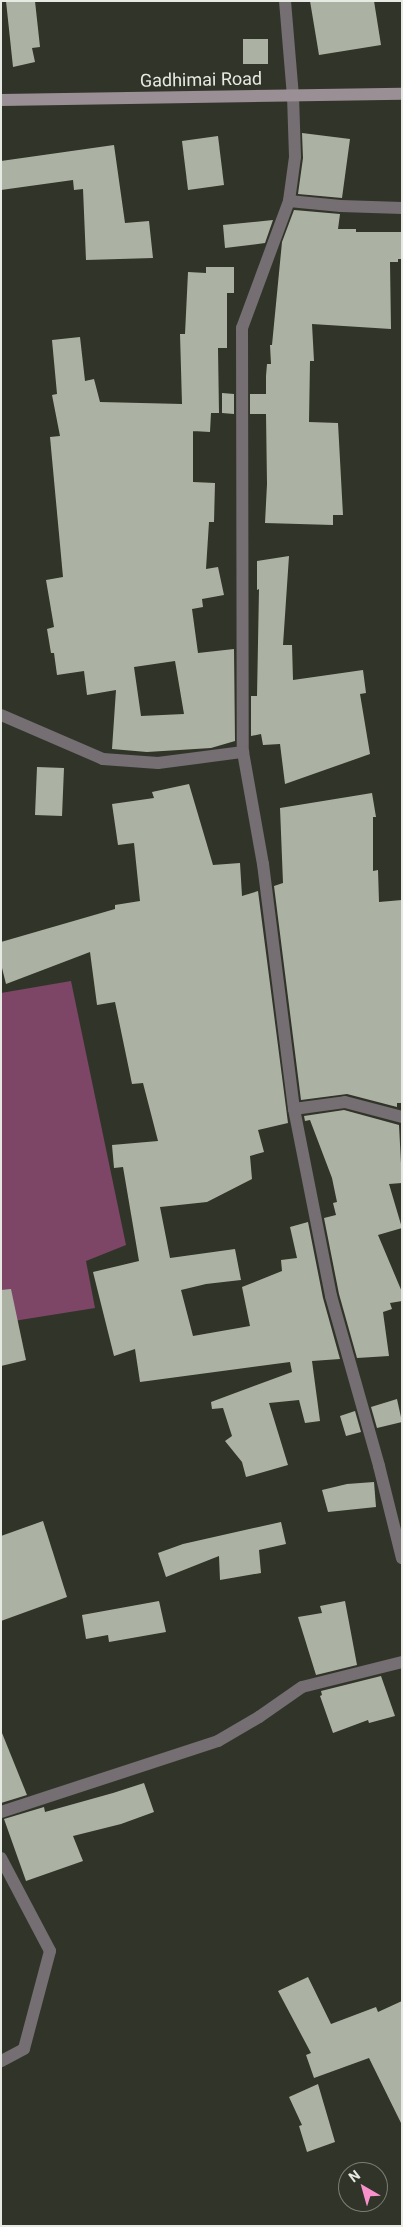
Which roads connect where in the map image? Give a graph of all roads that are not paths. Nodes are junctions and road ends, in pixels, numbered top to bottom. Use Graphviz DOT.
graph roads {
  1 [pos="284,1"];
  2 [pos="402,94"];
  3 [pos="293,96"];
  4 [pos="1,100"];
  5 [pos="289,201"];
  6 [pos="402,208"];
  7 [pos="1,715"];
  8 [pos="243,752"];
  9 [pos="294,1109"];
  10 [pos="402,1117"];
  11 [pos="402,1558"];
  12 [pos="402,1662"];
  13 [pos="1,1812"];
  14 [pos="1,1858"];
  15 [pos="1,2061"];
  1 -- 3 [label="street"];
  2 -- 3 [label="street, Gadhimai Road"];
  3 -- 4 [label="street, Gadhimai Road"];
  3 -- 5 [label="street"];
  5 -- 6 [label="street"];
  5 -- 8 [label="street"];
  7 -- 8 [label="street"];
  8 -- 9 [label="street"];
  9 -- 10 [label="street"];
  9 -- 11 [label="street"];
  12 -- 13 [label="street"];
  14 -- 15 [label="street"];
}
